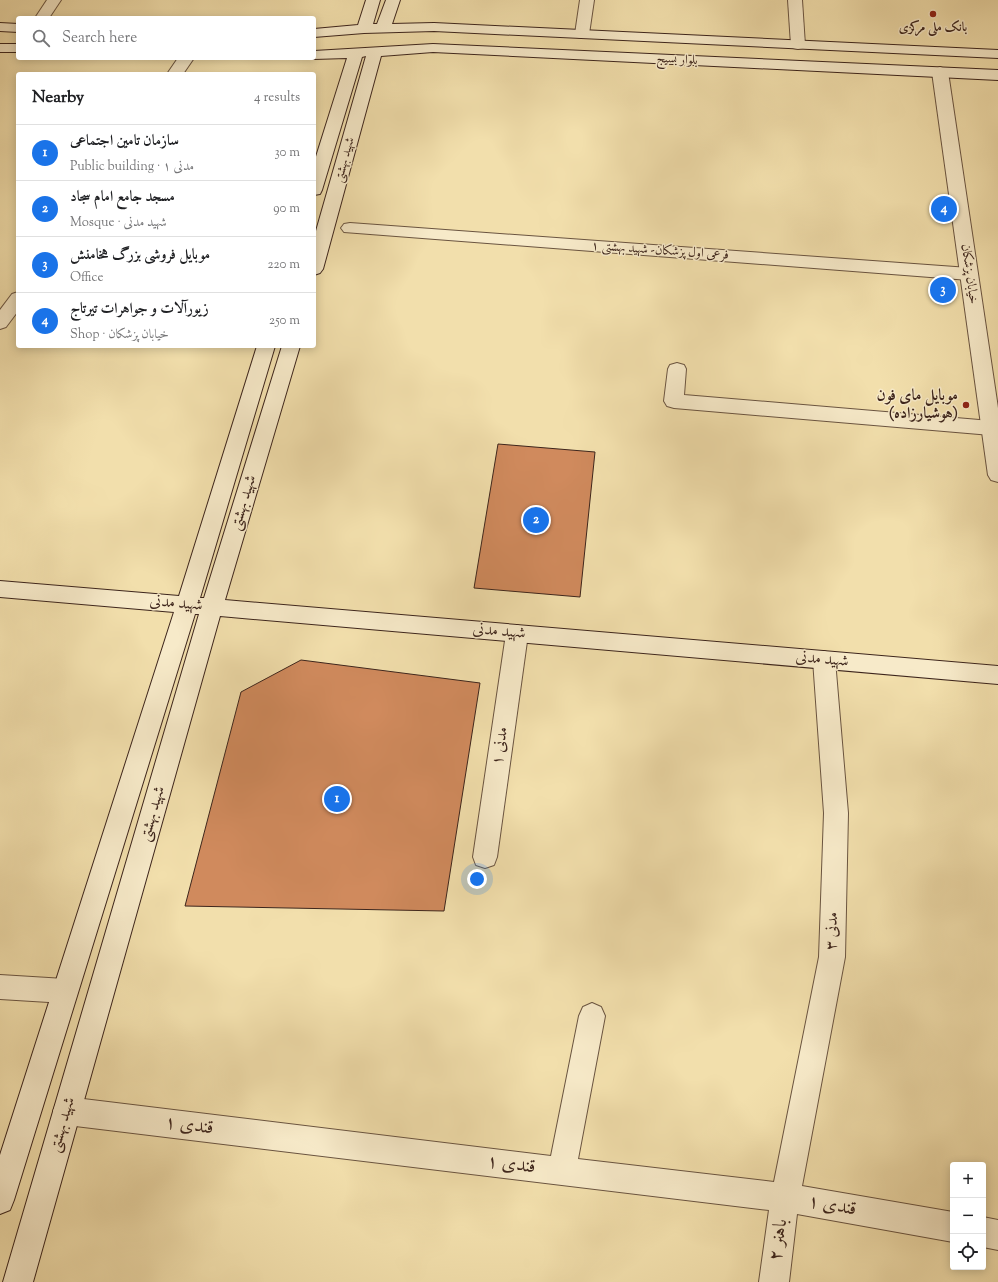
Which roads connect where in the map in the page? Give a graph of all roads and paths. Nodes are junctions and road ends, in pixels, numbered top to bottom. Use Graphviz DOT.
graph roads {
  1 [pos="54,0"];
  2 [pos="373,0"];
  3 [pos="393,0"];
  4 [pos="587,0"];
  5 [pos="795,0"];
  6 [pos="43,16"];
  7 [pos="0,27"];
  8 [pos="16,28"];
  9 [pos="364,29"];
  10 [pos="383,29"];
  11 [pos="316,33"];
  12 [pos="582,34"];
  13 [pos="798,45"];
  14 [pos="0,48"];
  15 [pos="16,48"];
  16 [pos="375,51"];
  17 [pos="356,52"];
  18 [pos="998,54"];
  19 [pos="316,55"];
  20 [pos="185,60"];
  21 [pos="176,72"];
  22 [pos="940,72"];
  23 [pos="998,75"];
  24 [pos="316,183"];
  25 [pos="350,228"];
  26 [pos="316,262"];
  27 [pos="969,274"];
  28 [pos="16,301"];
  29 [pos="0,323"];
  30 [pos="265,348"];
  31 [pos="290,348"];
  32 [pos="677,369"];
  33 [pos="991,428"];
  34 [pos="998,475"];
  35 [pos="0,589"];
  36 [pos="187,605"];
  37 [pos="212,607"];
  38 [pos="517,634"];
  39 [pos="824,660"];
  40 [pos="998,675"];
  41 [pos="485,857"];
  42 [pos="0,986"];
  43 [pos="65,991"];
  44 [pos="592,1016"];
  45 [pos="67,1111"];
  46 [pos="562,1171"];
  47 [pos="785,1198"];
  48 [pos="0,1200"];
  49 [pos="950,1226"];
  50 [pos="986,1233"];
  51 [pos="998,1235"];
  52 [pos="18,1282"];
  53 [pos="774,1282"];
  1 -- 6 [label="main road"];
  2 -- 9 [label="main road"];
  3 -- 10 [label="main road"];
  4 -- 12 [label="main road"];
  5 -- 13 [label="main road"];
  7 -- 8 [label="main road"];
  9 -- 10 [label="main road, بلوار بسیج"];
  9 -- 11 [label="main road, بلوار بسیج"];
  10 -- 12 [label="main road, بلوار بسیج"];
  12 -- 13 [label="main road, بلوار بسیج"];
  13 -- 18 [label="main road, بلوار بسیج"];
  14 -- 15 [label="main road"];
  16 -- 17 [label="main road, بلوار بسیج"];
  16 -- 22 [label="main road, بلوار بسیج"];
  16 -- 26 [label="main road, شهید بهشتی"];
  17 -- 19 [label="main road, بلوار بسیج"];
  17 -- 24 [label="main road, شهید بهشتی"];
  20 -- 21 [label="main road"];
  22 -- 23 [label="main road, بلوار بسیج"];
  22 -- 27 [label="main road, خیابان پزشکان"];
  25 -- 27 [label="main road, فرعی اول پزشکان- شهید بهشتی ۱"];
  27 -- 33 [label="main road, خیابان پزشکان"];
  28 -- 29 [label="main road"];
  30 -- 36 [label="main road, شهید بهشتی"];
  31 -- 37 [label="main road, شهید بهشتی"];
  32 -- 33 [label="main road"];
  33 -- 34 [label="main road, خیابان پزشکان"];
  35 -- 36 [label="main road, شهید مدنی"];
  36 -- 37 [label="main road, شهید مدنی"];
  36 -- 43 [label="main road, شهید بهشتی"];
  37 -- 38 [label="main road, شهید مدنی"];
  37 -- 45 [label="main road, شهید بهشتی"];
  38 -- 39 [label="main road, شهید مدنی"];
  38 -- 41 [label="main road, مدنی ۱"];
  39 -- 40 [label="main road, شهید مدنی"];
  39 -- 47 [label="main road, مدنی ۳"];
  42 -- 43 [label="main road"];
  43 -- 48 [label="main road, شهید بهشتی"];
  44 -- 46 [label="main road"];
  45 -- 46 [label="main road, قندی ۱"];
  45 -- 52 [label="main road, شهید بهشتی"];
  46 -- 47 [label="main road, قندی ۱"];
  47 -- 49 [label="main road, قندی ۱"];
  47 -- 53 [label="main road, باهنر ۲"];
  50 -- 51 [label="main road"];
}
